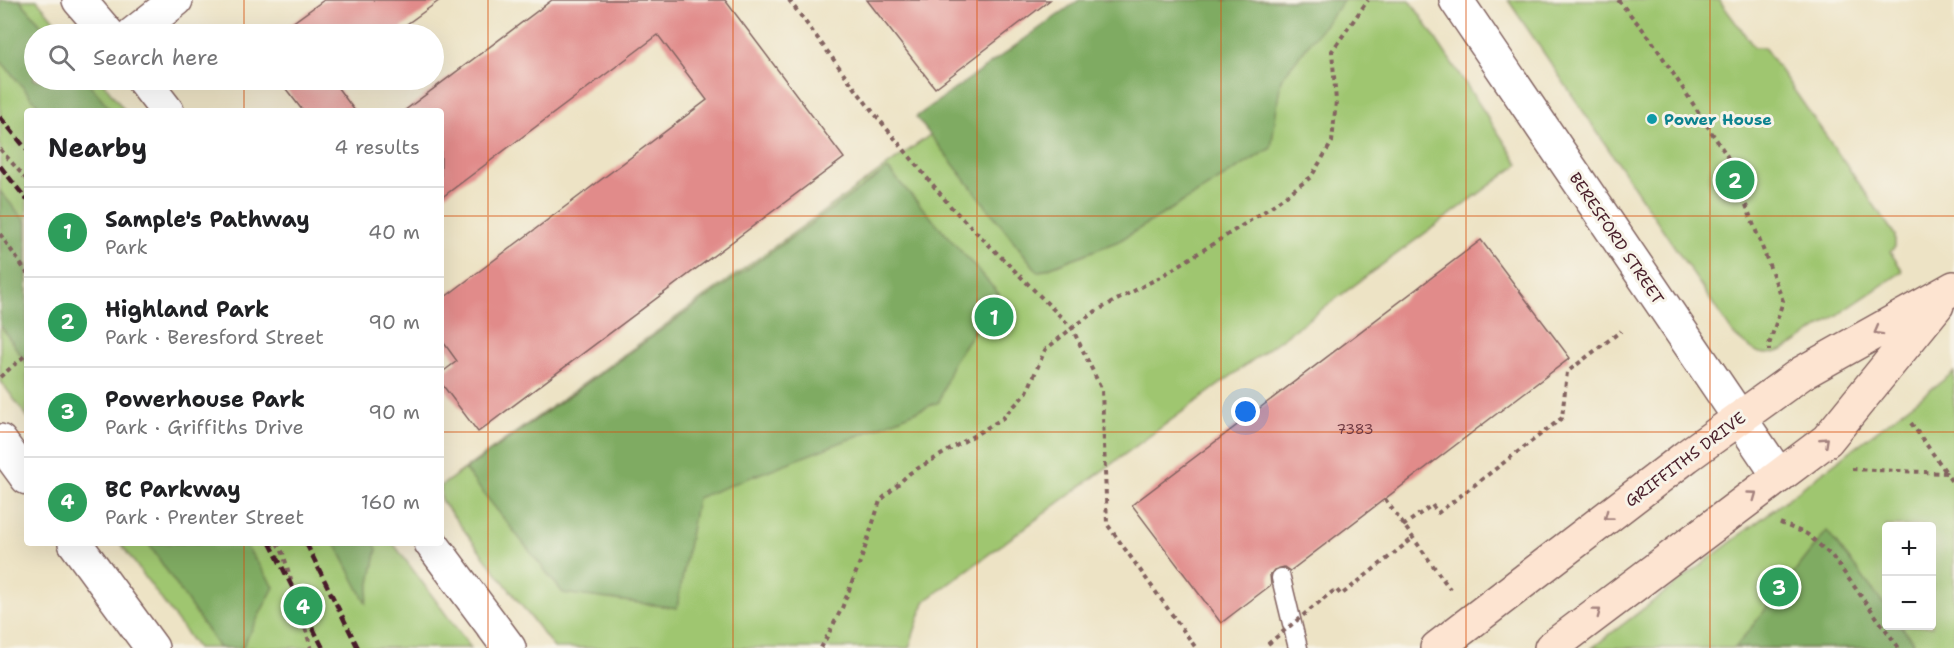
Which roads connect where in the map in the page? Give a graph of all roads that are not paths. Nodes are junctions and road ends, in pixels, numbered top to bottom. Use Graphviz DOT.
graph roads {
  1 [pos="79,0"];
  2 [pos="176,0"];
  3 [pos="1456,0"];
  4 [pos="99,24"];
  5 [pos="146,24"];
  6 [pos="151,90"];
  7 [pos="165,108"];
  8 [pos="1951,290"];
  9 [pos="1739,418"];
  10 [pos="0,441"];
  11 [pos="24,474"];
  12 [pos="1779,476"];
  13 [pos="77,546"];
  14 [pos="433,546"];
  15 [pos="1281,578"];
  16 [pos="152,648"];
  17 [pos="509,648"];
  18 [pos="1298,648"];
  19 [pos="1437,648"];
  20 [pos="1551,648"];
  1 -- 4 [label="street"];
  2 -- 5 [label="street"];
  3 -- 9 [label="street, BERESFORD STREET"];
  6 -- 7 [label="street"];
  8 -- 9 [label="main road, GRIFFITHS DRIVE, one-way"];
  12 -- 8 [label="main road, GRIFFITHS DRIVE, one-way"];
  9 -- 12 [label="street, BERESFORD STREET"];
  9 -- 19 [label="main road, GRIFFITHS DRIVE, one-way"];
  10 -- 11 [label="street"];
  20 -- 12 [label="main road, GRIFFITHS DRIVE, one-way"];
  13 -- 16 [label="street"];
  14 -- 17 [label="street"];
  15 -- 18 [label="lane"];
}
